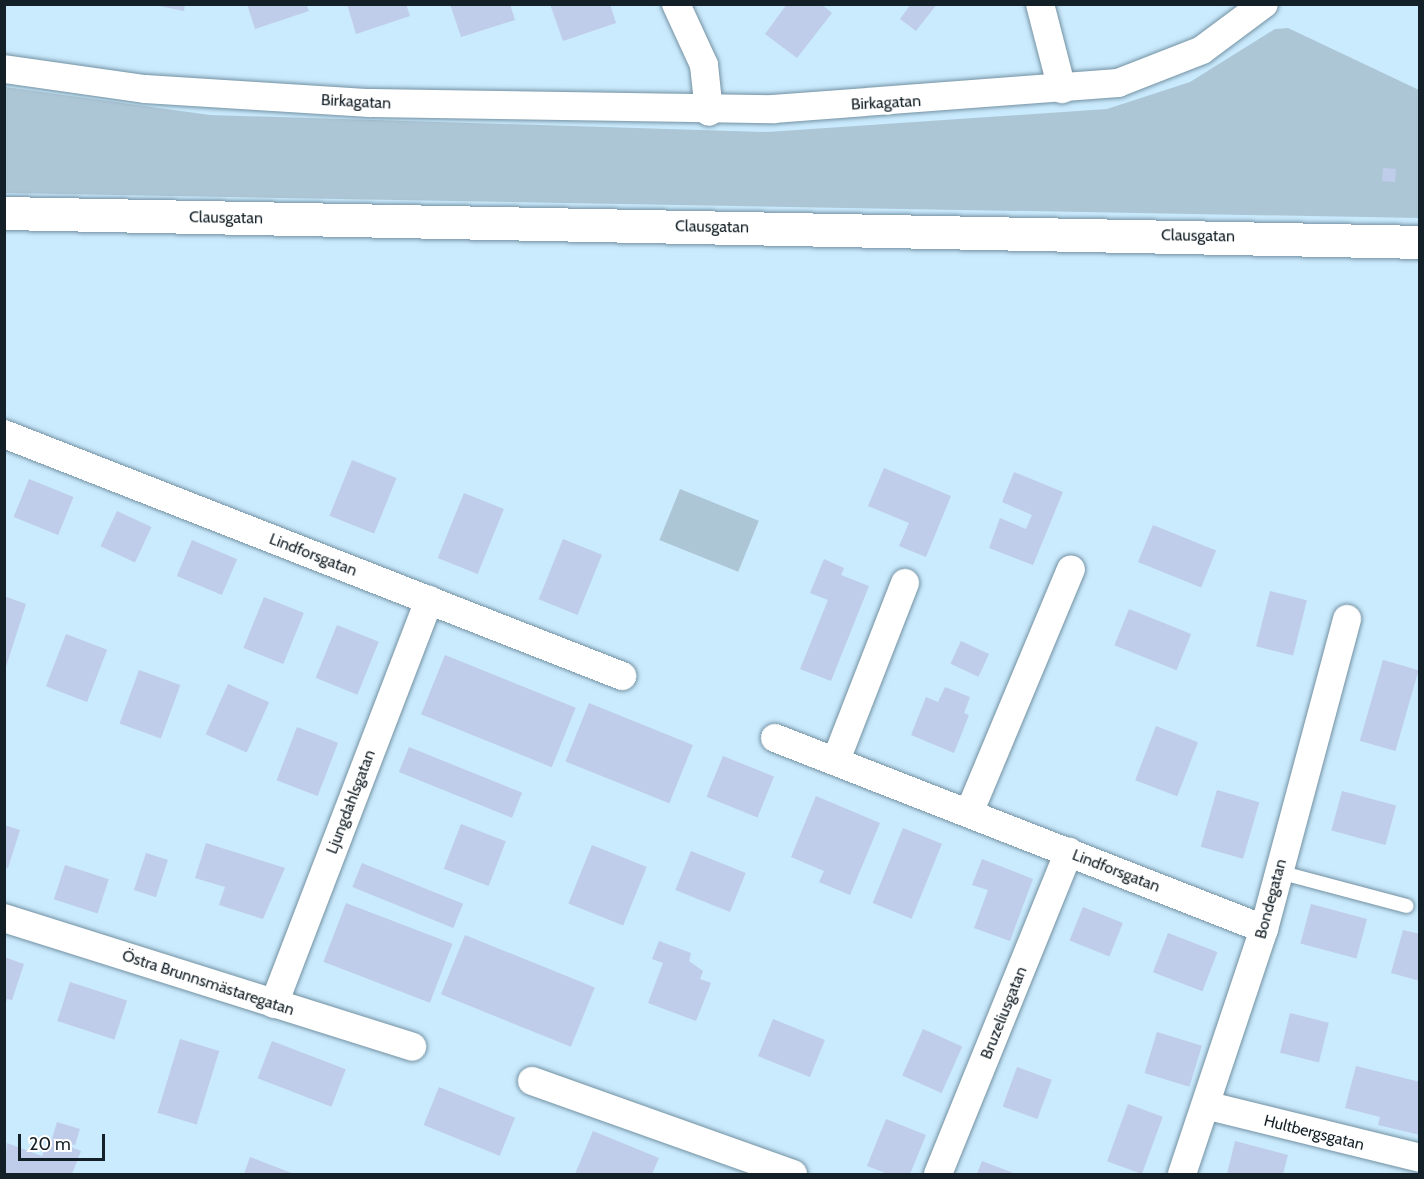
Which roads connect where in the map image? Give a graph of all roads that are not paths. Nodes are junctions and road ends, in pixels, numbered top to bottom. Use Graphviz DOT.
graph roads {
  1 [pos="676,4"];
  2 [pos="1040,4"];
  3 [pos="1264,4"];
  4 [pos="4,69"];
  5 [pos="1062,89"];
  6 [pos="709,112"];
  7 [pos="4,213"];
  8 [pos="1419,242"];
  9 [pos="4,434"];
  10 [pos="1071,569"];
  11 [pos="905,583"];
  12 [pos="429,600"];
  13 [pos="1347,619"];
  14 [pos="622,676"];
  15 [pos="775,738"];
  16 [pos="836,760"];
  17 [pos="969,813"];
  18 [pos="1069,852"];
  19 [pos="1279,872"];
  20 [pos="1407,906"];
  21 [pos="4,918"];
  22 [pos="1264,929"];
  23 [pos="274,1004"];
  24 [pos="412,1047"];
  25 [pos="532,1081"];
  26 [pos="1209,1106"];
  27 [pos="1419,1158"];
  28 [pos="793,1174"];
  29 [pos="938,1174"];
  30 [pos="1182,1174"];
  1 -- 6 [label="street"];
  2 -- 5 [label="street"];
  3 -- 5 [label="street, Birkagatan"];
  4 -- 6 [label="street, Birkagatan"];
  5 -- 6 [label="street, Birkagatan"];
  7 -- 8 [label="main road, Clausgatan"];
  9 -- 12 [label="street, Lindforsgatan"];
  10 -- 17 [label="street"];
  11 -- 16 [label="street"];
  12 -- 14 [label="street, Lindforsgatan"];
  12 -- 23 [label="street, Ljungdahlsgatan"];
  13 -- 19 [label="street, Bondegatan"];
  15 -- 16 [label="street, Lindforsgatan"];
  16 -- 17 [label="street, Lindforsgatan"];
  17 -- 18 [label="street, Lindforsgatan"];
  18 -- 22 [label="street, Lindforsgatan"];
  18 -- 29 [label="street, Bruzeliusgatan"];
  19 -- 20 [label="lane"];
  19 -- 22 [label="street, Bondegatan"];
  21 -- 23 [label="street, Östra Brunnsmästaregatan"];
  22 -- 26 [label="street, Bondegatan"];
  23 -- 24 [label="street, Östra Brunnsmästaregatan"];
  25 -- 28 [label="street"];
  26 -- 27 [label="street, Hultbergsgatan"];
  26 -- 30 [label="street, Bondegatan"];
}
